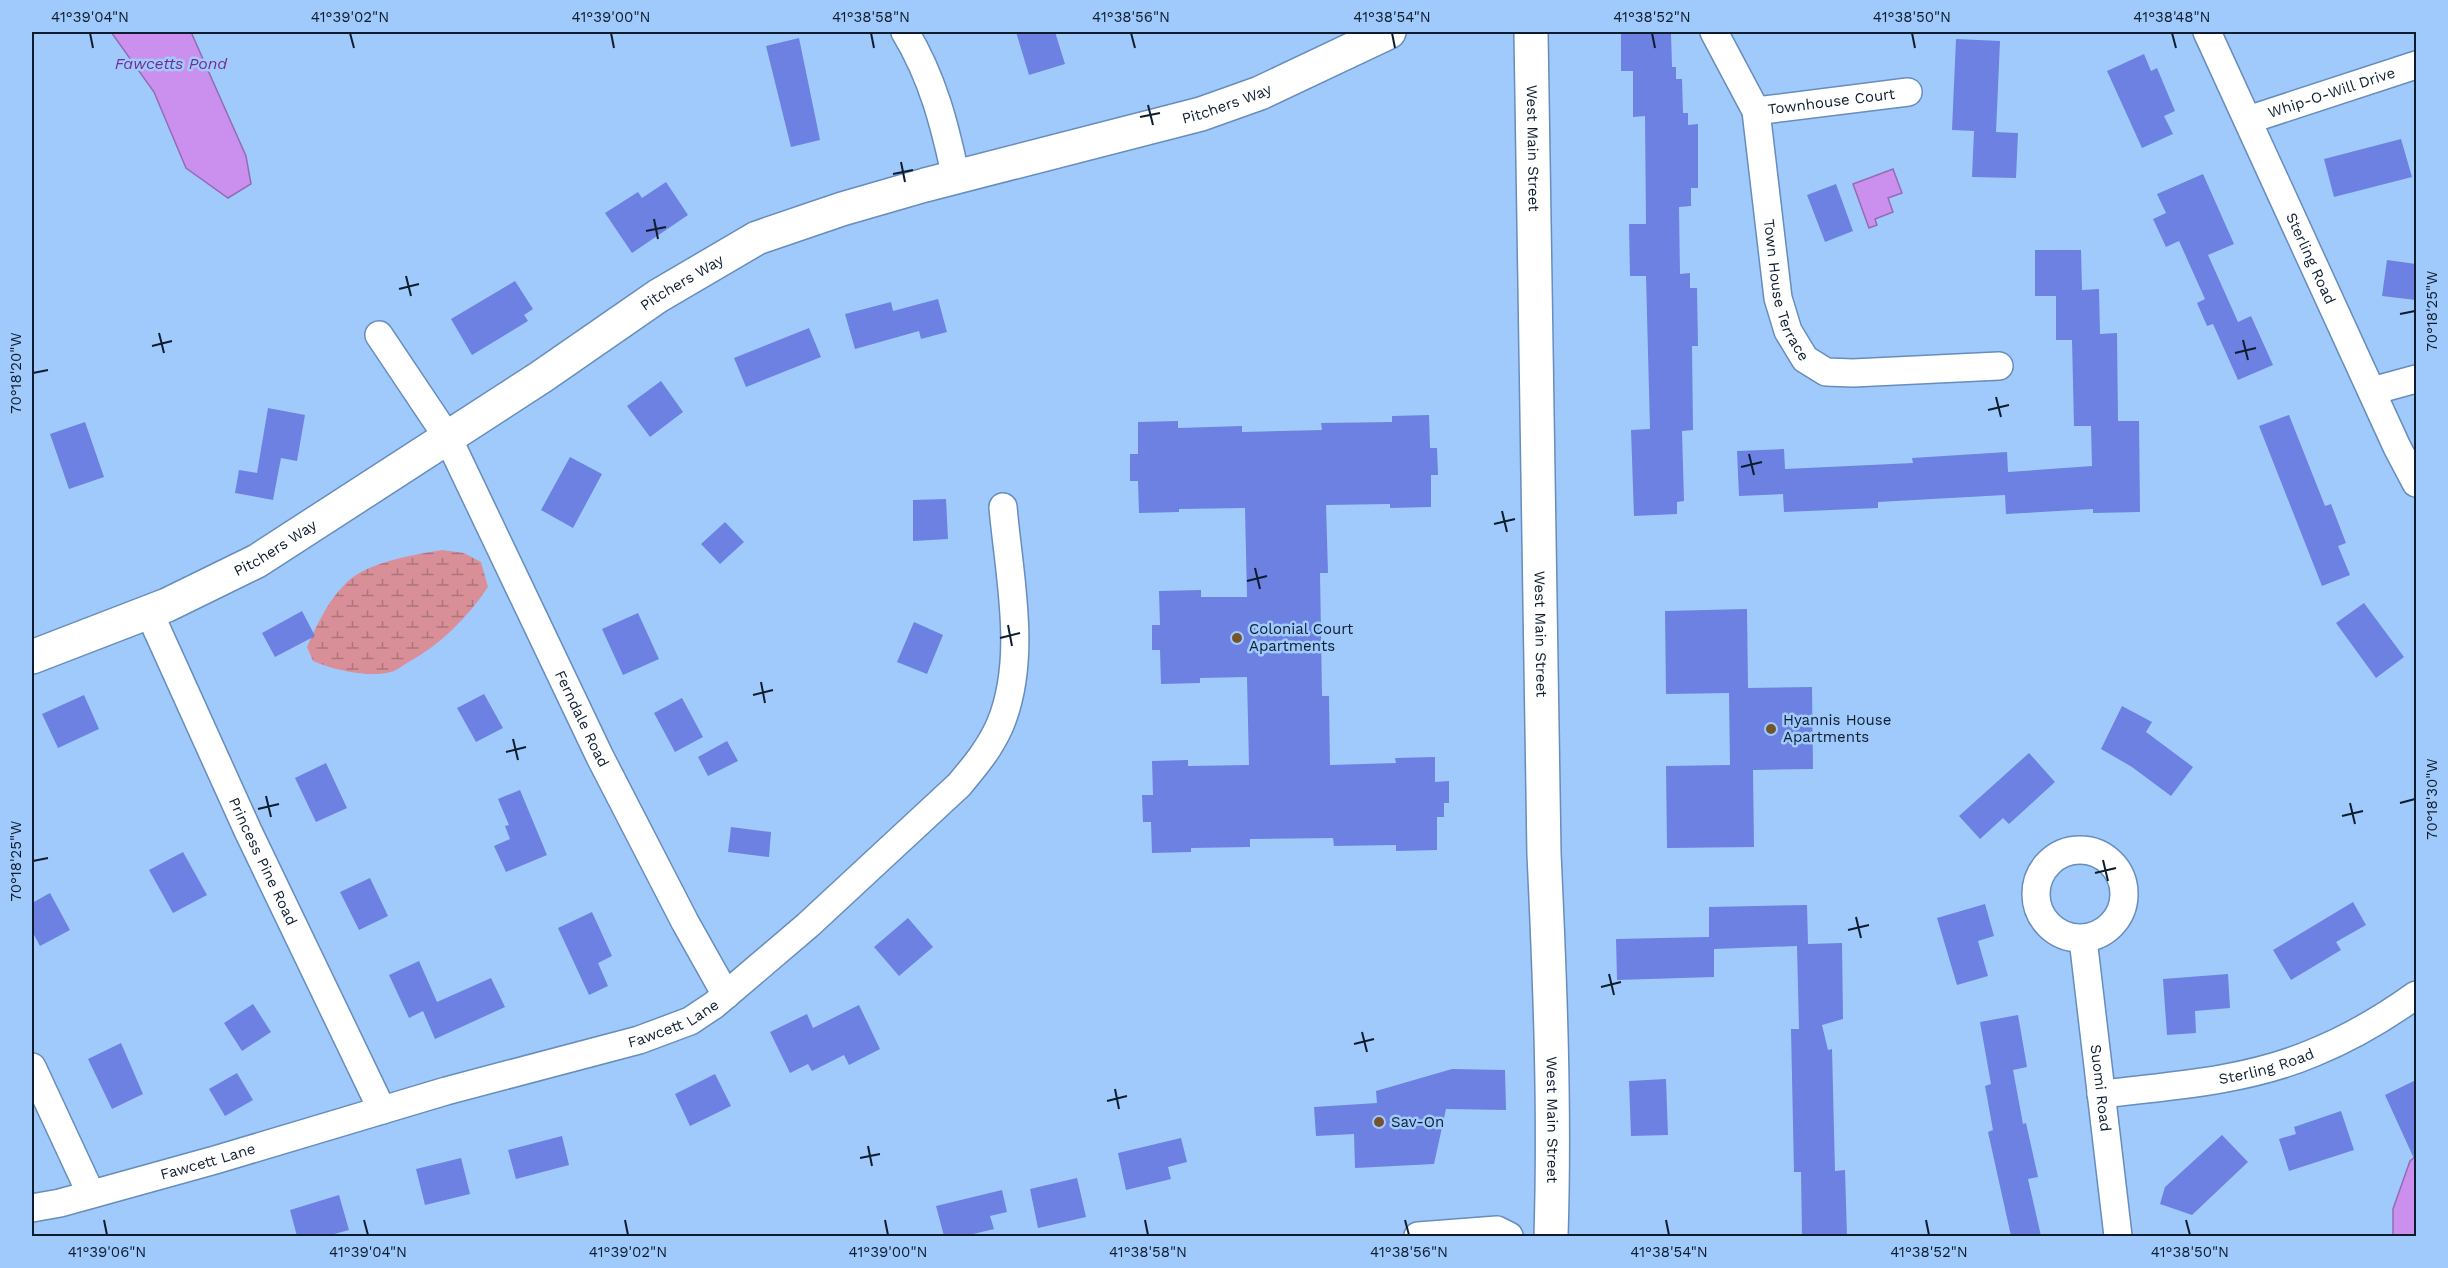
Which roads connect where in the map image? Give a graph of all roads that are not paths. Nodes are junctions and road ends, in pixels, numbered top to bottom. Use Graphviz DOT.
graph roads {
  1 [pos="905,32"];
  2 [pos="1389,32"];
  3 [pos="1531,32"];
  4 [pos="1714,32"];
  5 [pos="2206,32"];
  6 [pos="2416,65"];
  7 [pos="1908,92"];
  8 [pos="1756,111"];
  9 [pos="2248,120"];
  10 [pos="956,178"];
  11 [pos="379,335"];
  12 [pos="1999,366"];
  13 [pos="2416,379"];
  14 [pos="2372,391"];
  15 [pos="448,438"];
  16 [pos="2416,483"];
  17 [pos="1003,507"];
  18 [pos="149,612"];
  19 [pos="32,657"];
  20 [pos="2082,939"];
  21 [pos="726,995"];
  22 [pos="2416,995"];
  23 [pos="32,1066"];
  24 [pos="2102,1094"];
  25 [pos="382,1110"];
  26 [pos="91,1194"];
  27 [pos="32,1208"];
  28 [pos="1418,1236"];
  29 [pos="1509,1236"];
  30 [pos="1551,1236"];
  31 [pos="2118,1236"];
  1 -- 10 [label="street"];
  2 -- 10 [label="main road, Pitchers Way"];
  3 -- 30 [label="main road, West Main Street"];
  4 -- 8 [label="street, Town House Terrace"];
  5 -- 9 [label="street, Sterling Road"];
  6 -- 9 [label="street, Whip-O-Will Drive"];
  7 -- 8 [label="street, Townhouse Court"];
  8 -- 12 [label="street, Town House Terrace"];
  9 -- 14 [label="street, Sterling Road"];
  10 -- 15 [label="main road, Pitchers Way"];
  11 -- 15 [label="street, Ferndale Road"];
  13 -- 14 [label="street"];
  14 -- 16 [label="street, Sterling Road"];
  15 -- 18 [label="main road, Pitchers Way"];
  15 -- 21 [label="street, Ferndale Road"];
  17 -- 21 [label="street, Fawcett Lane"];
  18 -- 19 [label="main road, Pitchers Way"];
  18 -- 25 [label="street, Princess Pine Road"];
  20 -- 24 [label="street, Suomi Road"];
  21 -- 25 [label="street, Fawcett Lane"];
  22 -- 24 [label="street, Sterling Road"];
  23 -- 26 [label="street"];
  24 -- 31 [label="street, Suomi Road"];
  25 -- 26 [label="street, Fawcett Lane"];
  26 -- 27 [label="street, Fawcett Lane"];
  28 -- 29 [label="street"];
}
